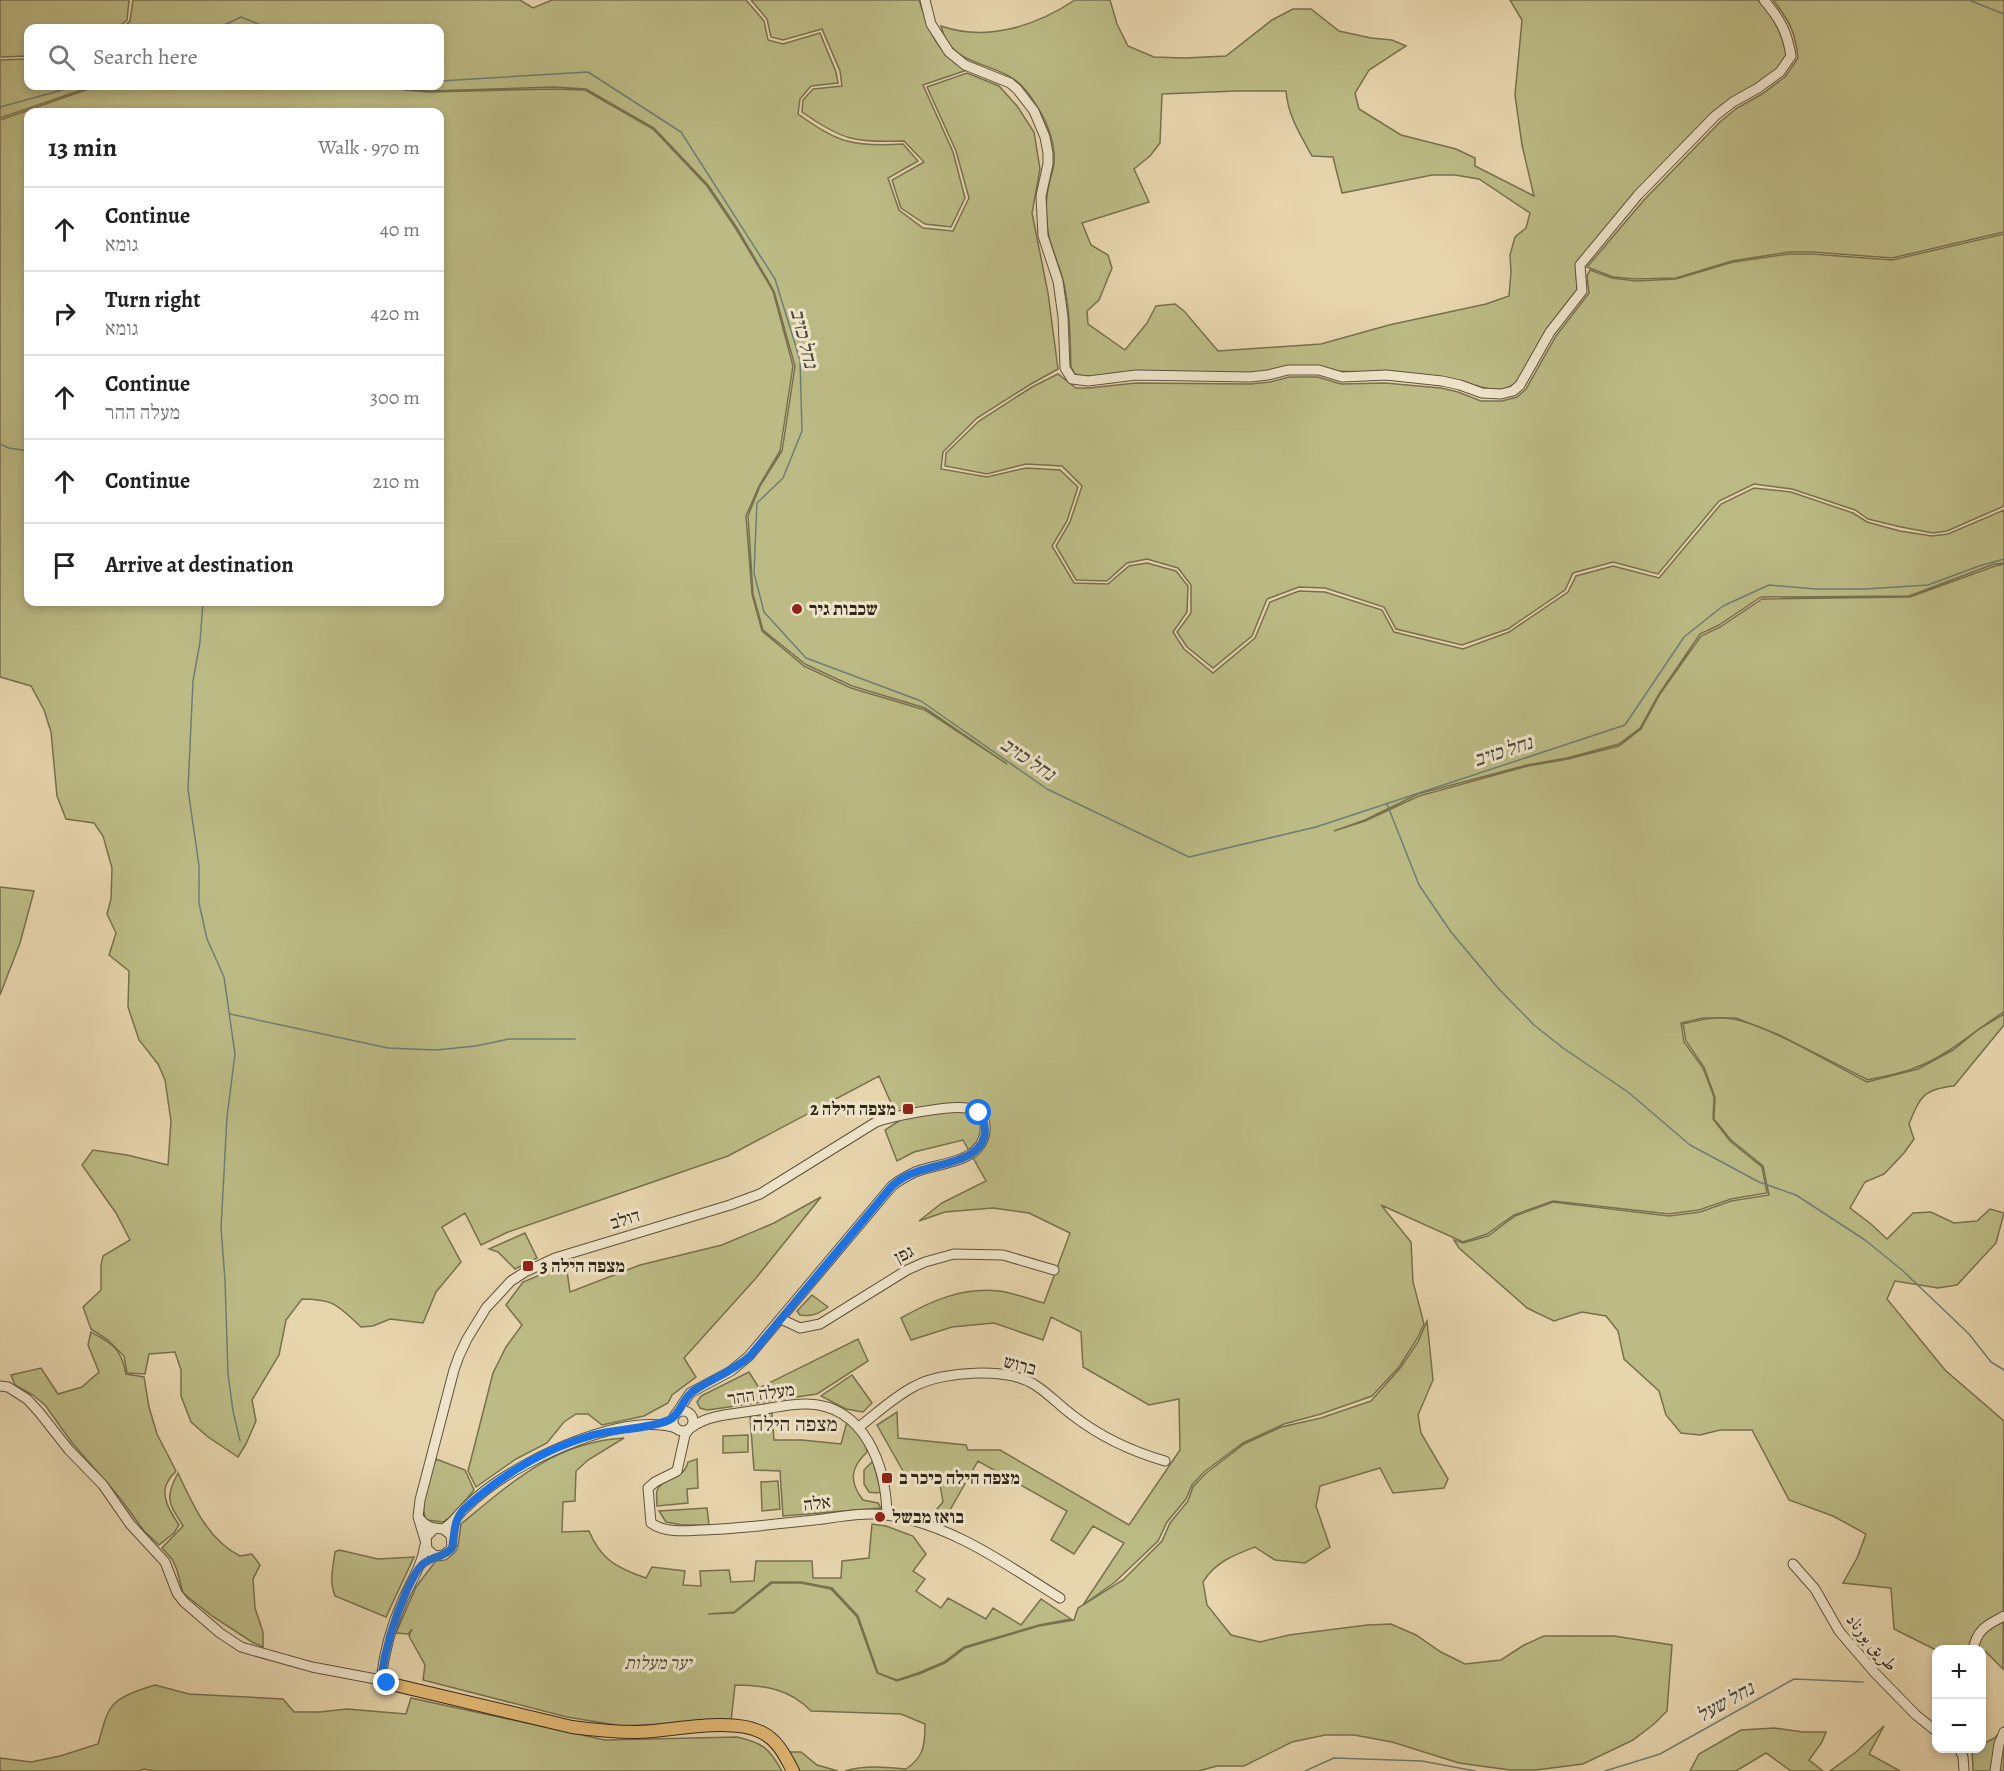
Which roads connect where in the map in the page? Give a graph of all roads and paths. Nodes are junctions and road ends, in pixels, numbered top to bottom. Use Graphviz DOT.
graph roads {
  1 [pos="925,0"];
  2 [pos="1764,0"];
  3 [pos="1054,1270"];
  4 [pos="781,1319"];
  5 [pos="0,1386"];
  6 [pos="690,1393"];
  7 [pos="691,1414"];
  8 [pos="675,1416"];
  9 [pos="711,1418"];
  10 [pos="650,1425"];
  11 [pos="860,1427"];
  12 [pos="690,1428"];
  13 [pos="677,1429"];
  14 [pos="681,1450"];
  15 [pos="1165,1461"];
  16 [pos="887,1515"];
  17 [pos="458,1516"];
  18 [pos="418,1517"];
  19 [pos="439,1529"];
  20 [pos="453,1538"];
  21 [pos="425,1543"];
  22 [pos="440,1556"];
  23 [pos="1793,1564"];
  24 [pos="419,1567"];
  25 [pos="1060,1598"];
  26 [pos="2004,1616"];
  27 [pos="1974,1645"];
  28 [pos="381,1680"];
  29 [pos="1932,1728"];
  30 [pos="2004,1732"];
  31 [pos="1962,1753"];
  32 [pos="793,1771"];
  33 [pos="1964,1771"];
  34 [pos="1995,1771"];
  1 -- 2 [label="street"];
  3 -- 4 [label="street, גפן"];
  4 -- 6 [label="street"];
  4 -- 18 [label="street, דולב"];
  5 -- 28 [label="street"];
  6 -- 7 [label="street"];
  6 -- 8 [label="street"];
  7 -- 8 [label="street"];
  7 -- 9 [label="street, מעלה ההר"];
  7 -- 12 [label="street"];
  8 -- 10 [label="street"];
  8 -- 13 [label="street"];
  9 -- 11 [label="street, מעלה ההר"];
  9 -- 12 [label="street, מעלה ההר"];
  10 -- 13 [label="street"];
  10 -- 17 [label="street"];
  11 -- 15 [label="street, ברוש"];
  11 -- 16 [label="street, מעלה ההר"];
  12 -- 13 [label="street"];
  12 -- 14 [label="street, אלה"];
  13 -- 14 [label="street"];
  14 -- 16 [label="street, אלה"];
  16 -- 25 [label="street, אלה"];
  17 -- 19 [label="street"];
  17 -- 20 [label="street"];
  18 -- 19 [label="street"];
  18 -- 21 [label="street, דולב"];
  19 -- 20 [label="street"];
  19 -- 21 [label="street"];
  20 -- 22 [label="street"];
  21 -- 22 [label="street"];
  21 -- 24 [label="street"];
  22 -- 24 [label="street"];
  23 -- 29 [label="street, طريق بورناد"];
  24 -- 28 [label="street"];
  26 -- 27 [label="street"];
  28 -- 32 [label="main road"];
  30 -- 34 [label="street"];
  31 -- 33 [label="street"];
}
